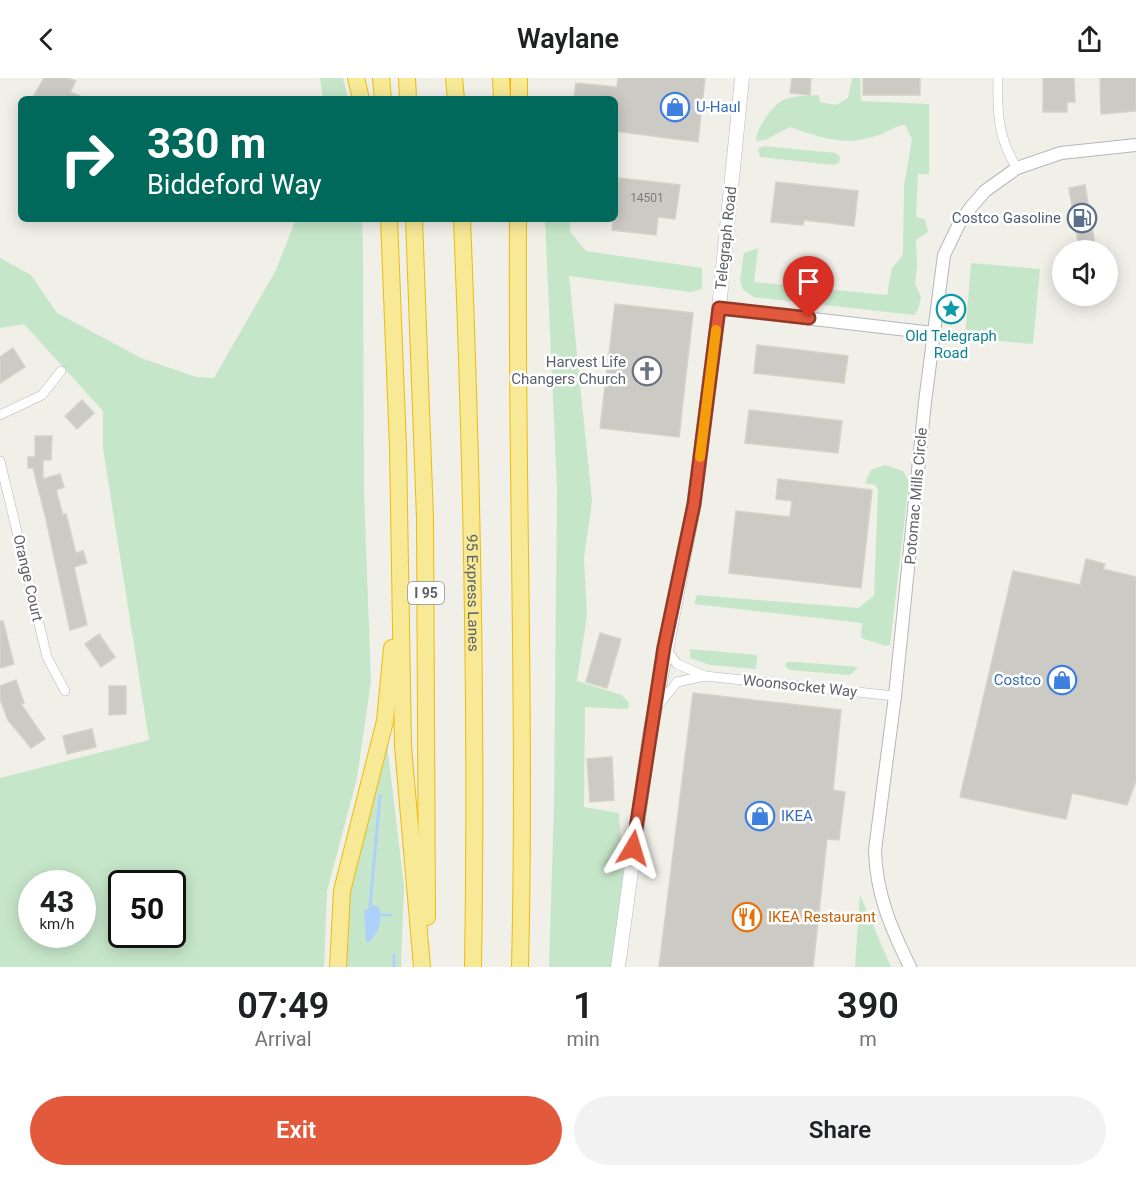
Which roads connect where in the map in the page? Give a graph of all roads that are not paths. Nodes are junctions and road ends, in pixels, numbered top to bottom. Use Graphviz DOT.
graph roads {
  1 [pos="356,78"];
  2 [pos="381,78"];
  3 [pos="406,78"];
  4 [pos="454,78"];
  5 [pos="501,78"];
  6 [pos="519,78"];
  7 [pos="742,78"];
  8 [pos="998,78"];
  9 [pos="360,96"];
  10 [pos="382,96"];
  11 [pos="408,96"];
  12 [pos="456,96"];
  13 [pos="502,96"];
  14 [pos="519,96"];
  15 [pos="1136,145"];
  16 [pos="1017,168"];
  17 [pos="378,222"];
  18 [pos="389,222"];
  19 [pos="414,222"];
  20 [pos="462,222"];
  21 [pos="510,222"];
  22 [pos="518,222"];
  23 [pos="719,308"];
  24 [pos="933,333"];
  25 [pos="517,339"];
  26 [pos="394,344"];
  27 [pos="61,371"];
  28 [pos="0,415"];
  29 [pos="0,461"];
  30 [pos="400,564"];
  31 [pos="664,647"];
  32 [pos="705,676"];
  33 [pos="65,691"];
  34 [pos="895,696"];
  35 [pos="653,713"];
  36 [pos="338,967"];
  37 [pos="424,967"];
  38 [pos="473,967"];
  39 [pos="520,967"];
  40 [pos="618,967"];
  41 [pos="910,967"];
  1 -- 9 [label="highway"];
  2 -- 10 [label="highway"];
  3 -- 11 [label="highway"];
  4 -- 12 [label="highway"];
  5 -- 13 [label="highway"];
  6 -- 14 [label="highway"];
  7 -- 23 [label="main road, Telegraph Road"];
  8 -- 16 [label="street"];
  15 -- 16 [label="street, Potomac Mills Circle"];
  16 -- 24 [label="street, Potomac Mills Circle"];
  17 -- 26 [label="highway"];
  18 -- 26 [label="highway"];
  19 -- 37 [label="highway, I 95"];
  20 -- 38 [label="highway, 95 Express Lanes"];
  21 -- 25 [label="highway"];
  22 -- 25 [label="highway"];
  23 -- 24 [label="street"];
  23 -- 31 [label="main road, Telegraph Road"];
  24 -- 34 [label="street, Potomac Mills Circle"];
  25 -- 39 [label="highway"];
  26 -- 30 [label="highway"];
  27 -- 28 [label="street"];
  29 -- 33 [label="street, Orange Court"];
  30 -- 36 [label="highway"];
  30 -- 37 [label="highway"];
  31 -- 32 [label="street, Woonsocket Way"];
  31 -- 35 [label="main road, Telegraph Road"];
  32 -- 34 [label="street, Woonsocket Way"];
  32 -- 35 [label="street, Woonsocket Way"];
  34 -- 41 [label="street, Potomac Mills Circle"];
  35 -- 40 [label="main road, Telegraph Road"];
}
